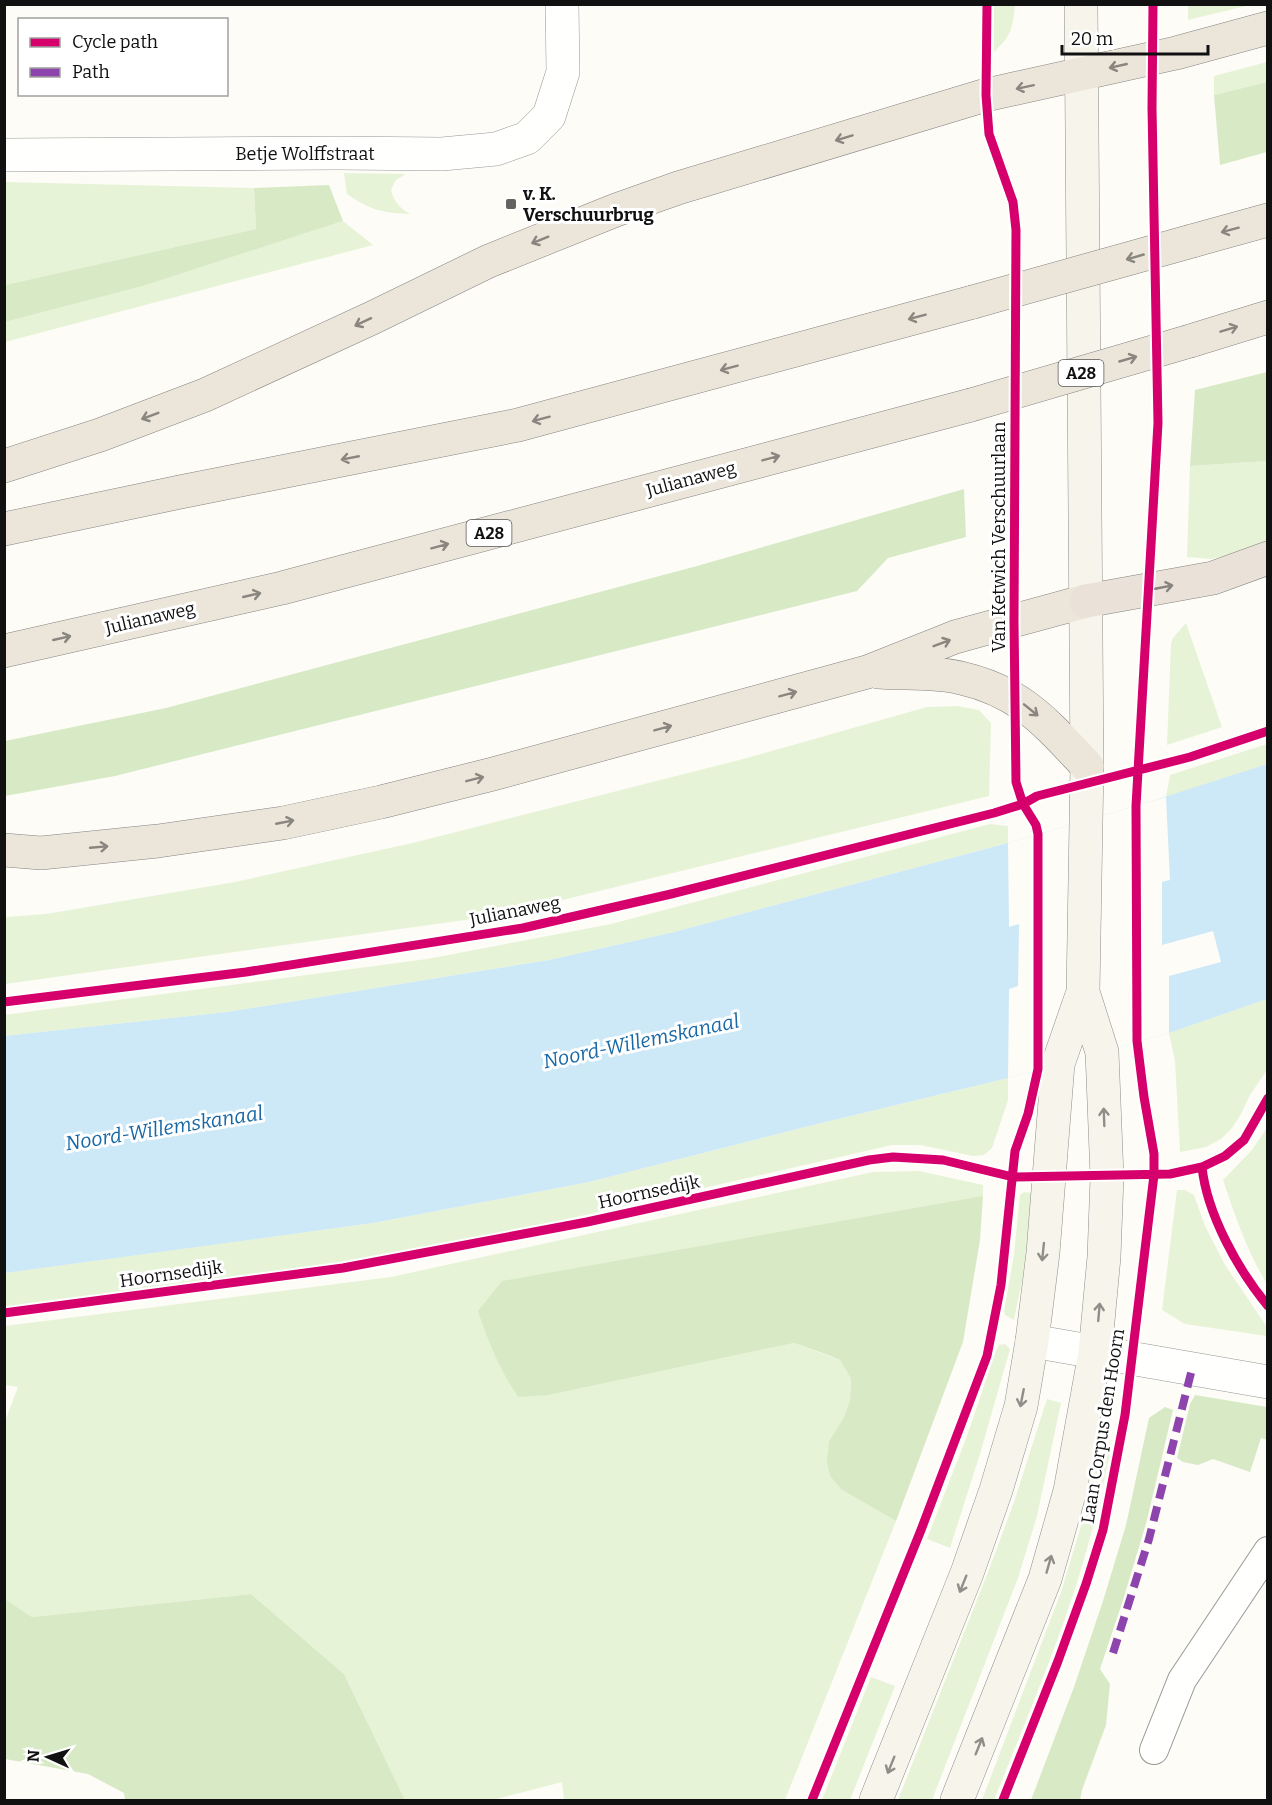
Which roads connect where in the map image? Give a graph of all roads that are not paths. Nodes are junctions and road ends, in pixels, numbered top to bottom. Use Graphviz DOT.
graph roads {
  1 [pos="562,4"];
  2 [pos="1081,4"];
  3 [pos="1268,28"];
  4 [pos="1082,74"];
  5 [pos="4,155"];
  6 [pos="1268,220"];
  7 [pos="1268,317"];
  8 [pos="4,466"];
  9 [pos="4,529"];
  10 [pos="1268,558"];
  11 [pos="1086,601"];
  12 [pos="4,651"];
  13 [pos="867,672"];
  14 [pos="1087,766"];
  15 [pos="4,850"];
  16 [pos="1083,992"];
  17 [pos="1032,1341"];
  18 [pos="1095,1353"];
  19 [pos="1268,1382"];
  20 [pos="1268,1551"];
  21 [pos="1154,1750"];
  22 [pos="876,1800"];
  23 [pos="957,1800"];
  1 -- 5 [label="street, Betje Wolffstraat"];
  2 -- 4 [label="main road"];
  3 -- 4 [label="highway, one-way"];
  4 -- 8 [label="highway, one-way"];
  4 -- 11 [label="main road"];
  6 -- 9 [label="highway, one-way, bridge"];
  12 -- 7 [label="highway, Julianaweg / A28, one-way, bridge"];
  11 -- 10 [label="highway, one-way"];
  13 -- 11 [label="highway, one-way"];
  11 -- 14 [label="main road"];
  13 -- 14 [label="highway, one-way"];
  15 -- 13 [label="highway, one-way"];
  14 -- 16 [label="main road"];
  16 -- 17 [label="main road, one-way"];
  18 -- 16 [label="main road, Laan Corpus den Hoorn, one-way"];
  17 -- 18 [label="street, Laan Corpus den Hoorn"];
  17 -- 22 [label="main road, one-way"];
  18 -- 19 [label="street, Laan Corpus den Hoorn"];
  23 -- 18 [label="main road, Laan Corpus den Hoorn, one-way"];
  20 -- 21 [label="lane"];
}
